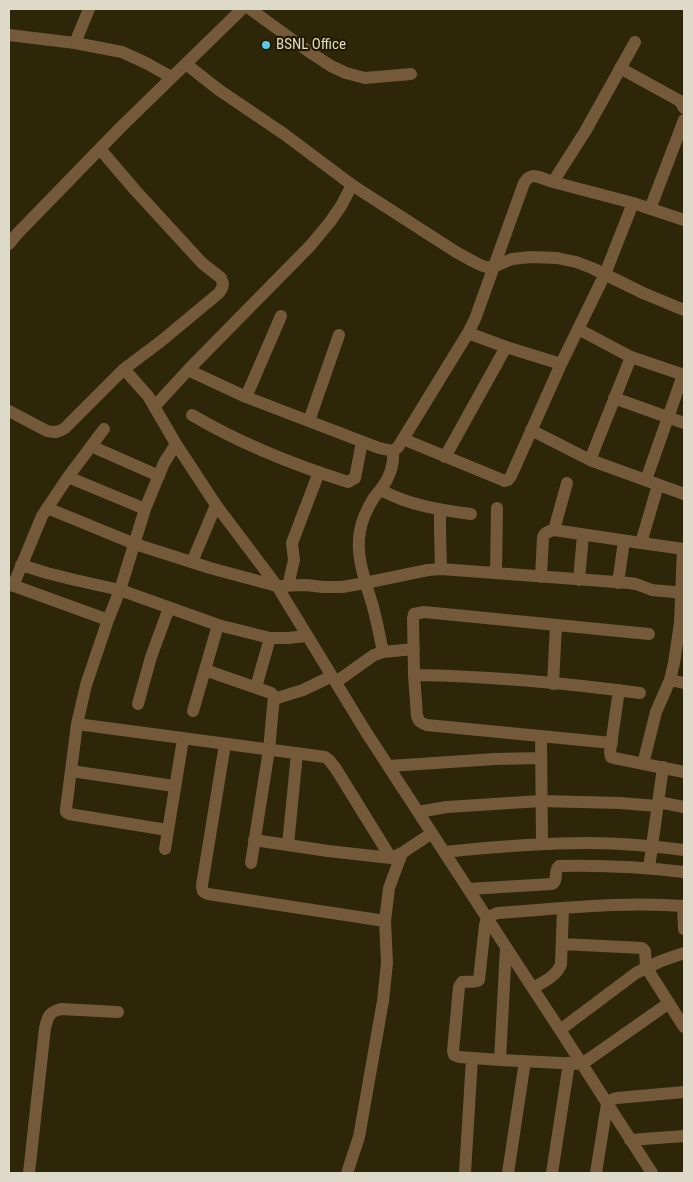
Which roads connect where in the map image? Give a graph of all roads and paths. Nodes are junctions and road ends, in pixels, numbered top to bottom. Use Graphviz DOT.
graph roads {
  1 [pos="89,9"];
  2 [pos="242,9"];
  3 [pos="250,9"];
  4 [pos="9,35"];
  5 [pos="635,42"];
  6 [pos="75,43"];
  7 [pos="186,64"];
  8 [pos="620,68"];
  9 [pos="411,74"];
  10 [pos="171,77"];
  11 [pos="684,108"];
  12 [pos="684,120"];
  13 [pos="100,149"];
  14 [pos="553,182"];
  15 [pos="352,185"];
  16 [pos="633,203"];
  17 [pos="650,209"];
  18 [pos="684,220"];
  19 [pos="9,244"];
  20 [pos="493,267"];
  21 [pos="604,274"];
  22 [pos="684,310"];
  23 [pos="281,316"];
  24 [pos="578,329"];
  25 [pos="468,333"];
  26 [pos="339,336"];
  27 [pos="506,347"];
  28 [pos="631,357"];
  29 [pos="561,364"];
  30 [pos="124,369"];
  31 [pos="188,370"];
  32 [pos="684,375"];
  33 [pos="246,397"];
  34 [pos="614,398"];
  35 [pos="155,406"];
  36 [pos="9,411"];
  37 [pos="192,414"];
  38 [pos="668,418"];
  39 [pos="309,421"];
  40 [pos="684,423"];
  41 [pos="104,429"];
  42 [pos="531,430"];
  43 [pos="403,439"];
  44 [pos="362,442"];
  45 [pos="176,444"];
  46 [pos="91,446"];
  47 [pos="392,451"];
  48 [pos="445,457"];
  49 [pos="590,460"];
  50 [pos="319,472"];
  51 [pos="159,476"];
  52 [pos="68,477"];
  53 [pos="652,482"];
  54 [pos="567,483"];
  55 [pos="381,490"];
  56 [pos="684,494"];
  57 [pos="216,505"];
  58 [pos="47,508"];
  59 [pos="497,508"];
  60 [pos="145,509"];
  61 [pos="440,510"];
  62 [pos="471,514"];
  63 [pos="554,530"];
  64 [pos="583,535"];
  65 [pos="624,541"];
  66 [pos="641,543"];
  67 [pos="135,544"];
  68 [pos="683,549"];
  69 [pos="192,562"];
  70 [pos="21,564"];
  71 [pos="441,569"];
  72 [pos="496,573"];
  73 [pos="541,577"];
  74 [pos="579,580"];
  75 [pos="618,583"];
  76 [pos="365,584"];
  77 [pos="11,585"];
  78 [pos="282,586"];
  79 [pos="120,590"];
  80 [pos="682,592"];
  81 [pos="169,608"];
  82 [pos="108,620"];
  83 [pos="218,625"];
  84 [pos="556,625"];
  85 [pos="649,634"];
  86 [pos="307,636"];
  87 [pos="270,638"];
  88 [pos="414,649"];
  89 [pos="382,652"];
  90 [pos="205,670"];
  91 [pos="414,675"];
  92 [pos="334,679"];
  93 [pos="670,680"];
  94 [pos="684,683"];
  95 [pos="553,684"];
  96 [pos="256,687"];
  97 [pos="619,690"];
  98 [pos="640,693"];
  99 [pos="274,699"];
  100 [pos="138,704"];
  101 [pos="193,711"];
  102 [pos="77,724"];
  103 [pos="541,737"];
  104 [pos="182,739"];
  105 [pos="224,744"];
  106 [pos="612,744"];
  107 [pos="269,750"];
  108 [pos="297,753"];
  109 [pos="541,758"];
  110 [pos="643,764"];
  111 [pos="389,766"];
  112 [pos="663,767"];
  113 [pos="71,771"];
  114 [pos="684,772"];
  115 [pos="174,786"];
  116 [pos="542,801"];
  117 [pos="657,804"];
  118 [pos="684,807"];
  119 [pos="418,812"];
  120 [pos="167,830"];
  121 [pos="432,833"];
  122 [pos="254,840"];
  123 [pos="542,844"];
  124 [pos="288,845"];
  125 [pos="652,846"];
  126 [pos="165,849"];
  127 [pos="684,850"];
  128 [pos="444,852"];
  129 [pos="397,856"];
  130 [pos="250,863"];
  131 [pos="649,868"];
  132 [pos="684,872"];
  133 [pos="468,889"];
  134 [pos="684,906"];
  135 [pos="563,909"];
  136 [pos="487,918"];
  137 [pos="385,920"];
  138 [pos="684,929"];
  139 [pos="562,944"];
  140 [pos="506,948"];
  141 [pos="684,954"];
  142 [pos="646,967"];
  143 [pos="533,988"];
  144 [pos="669,1003"];
  145 [pos="118,1012"];
  146 [pos="684,1027"];
  147 [pos="560,1030"];
  148 [pos="472,1058"];
  149 [pos="500,1060"];
  150 [pos="525,1062"];
  151 [pos="575,1064"];
  152 [pos="684,1092"];
  153 [pos="607,1104"];
  154 [pos="684,1136"];
  155 [pos="630,1140"];
  156 [pos="648,1171"];
  157 [pos="29,1173"];
  158 [pos="347,1173"];
  159 [pos="465,1173"];
  160 [pos="508,1173"];
  161 [pos="552,1173"];
  162 [pos="596,1173"];
  1 -- 6 [label="street"];
  2 -- 7 [label="street"];
  3 -- 9 [label="street"];
  4 -- 6 [label="street"];
  5 -- 8 [label="street"];
  6 -- 10 [label="street"];
  7 -- 10 [label="street"];
  7 -- 15 [label="street"];
  8 -- 11 [label="street"];
  8 -- 14 [label="street"];
  10 -- 13 [label="street"];
  12 -- 17 [label="street"];
  13 -- 19 [label="street"];
  13 -- 30 [label="street"];
  14 -- 16 [label="street"];
  14 -- 20 [label="street"];
  15 -- 20 [label="street"];
  15 -- 31 [label="street"];
  16 -- 17 [label="street"];
  16 -- 21 [label="street"];
  17 -- 18 [label="street"];
  20 -- 21 [label="street"];
  20 -- 25 [label="street"];
  21 -- 22 [label="street"];
  21 -- 24 [label="street"];
  23 -- 33 [label="street"];
  24 -- 28 [label="street"];
  24 -- 29 [label="street"];
  25 -- 27 [label="street"];
  25 -- 43 [label="street"];
  26 -- 39 [label="street"];
  27 -- 29 [label="street"];
  27 -- 48 [label="street"];
  28 -- 32 [label="street"];
  28 -- 34 [label="street"];
  29 -- 42 [label="street"];
  30 -- 35 [label="street"];
  30 -- 36 [label="street"];
  31 -- 33 [label="street"];
  31 -- 35 [label="street"];
  32 -- 38 [label="street"];
  33 -- 39 [label="street"];
  34 -- 38 [label="street"];
  34 -- 49 [label="street"];
  35 -- 45 [label="street"];
  37 -- 50 [label="street"];
  38 -- 40 [label="street"];
  38 -- 53 [label="street"];
  39 -- 44 [label="street"];
  41 -- 46 [label="street"];
  42 -- 48 [label="street"];
  42 -- 49 [label="street"];
  43 -- 47 [label="street"];
  43 -- 48 [label="street"];
  44 -- 47 [label="street"];
  44 -- 50 [label="street"];
  45 -- 51 [label="street"];
  45 -- 57 [label="street"];
  46 -- 51 [label="street"];
  46 -- 52 [label="street"];
  47 -- 55 [label="street"];
  49 -- 53 [label="street"];
  50 -- 78 [label="street"];
  51 -- 60 [label="street"];
  52 -- 58 [label="street"];
  52 -- 60 [label="street"];
  53 -- 56 [label="street"];
  53 -- 66 [label="street"];
  54 -- 63 [label="street"];
  55 -- 61 [label="street"];
  55 -- 76 [label="street"];
  57 -- 69 [label="street"];
  57 -- 78 [label="street"];
  58 -- 67 [label="street"];
  58 -- 70 [label="street"];
  59 -- 72 [label="street"];
  60 -- 67 [label="street"];
  61 -- 62 [label="street"];
  61 -- 71 [label="street"];
  63 -- 64 [label="street"];
  63 -- 73 [label="street"];
  64 -- 65 [label="street"];
  64 -- 74 [label="street"];
  65 -- 66 [label="street"];
  65 -- 75 [label="street"];
  66 -- 68 [label="street"];
  67 -- 69 [label="street"];
  67 -- 79 [label="street"];
  68 -- 80 [label="street"];
  69 -- 78 [label="street"];
  70 -- 77 [label="street"];
  70 -- 79 [label="street"];
  71 -- 72 [label="street"];
  71 -- 76 [label="street"];
  72 -- 73 [label="street"];
  73 -- 74 [label="street"];
  74 -- 75 [label="street"];
  75 -- 80 [label="street"];
  76 -- 78 [label="street"];
  76 -- 89 [label="street"];
  77 -- 82 [label="street"];
  78 -- 86 [label="street"];
  79 -- 81 [label="street"];
  79 -- 82 [label="street"];
  80 -- 93 [label="street"];
  81 -- 83 [label="street"];
  81 -- 100 [label="street"];
  82 -- 102 [label="street"];
  83 -- 87 [label="street"];
  83 -- 90 [label="street"];
  84 -- 85 [label="street"];
  84 -- 88 [label="street"];
  84 -- 95 [label="street"];
  86 -- 87 [label="street"];
  86 -- 92 [label="street"];
  87 -- 96 [label="street"];
  88 -- 89 [label="street"];
  88 -- 91 [label="street"];
  89 -- 92 [label="street"];
  90 -- 96 [label="street"];
  90 -- 101 [label="street"];
  91 -- 95 [label="street"];
  91 -- 103 [label="street"];
  92 -- 99 [label="street"];
  92 -- 111 [label="street"];
  93 -- 94 [label="street"];
  93 -- 110 [label="street"];
  95 -- 97 [label="street"];
  96 -- 99 [label="street"];
  97 -- 98 [label="street"];
  97 -- 106 [label="street"];
  99 -- 107 [label="street"];
  102 -- 104 [label="street"];
  102 -- 113 [label="street"];
  103 -- 106 [label="street"];
  103 -- 109 [label="street"];
  104 -- 105 [label="street"];
  104 -- 115 [label="street"];
  105 -- 107 [label="street"];
  105 -- 137 [label="street"];
  106 -- 110 [label="street"];
  107 -- 108 [label="street"];
  107 -- 122 [label="street"];
  108 -- 124 [label="street"];
  108 -- 129 [label="street"];
  109 -- 111 [label="street"];
  109 -- 116 [label="street"];
  110 -- 112 [label="street"];
  111 -- 119 [label="street"];
  112 -- 114 [label="street"];
  112 -- 117 [label="street"];
  113 -- 115 [label="street"];
  113 -- 120 [label="street"];
  115 -- 120 [label="street"];
  116 -- 117 [label="street"];
  116 -- 119 [label="street"];
  116 -- 123 [label="street"];
  117 -- 118 [label="street"];
  117 -- 125 [label="street"];
  119 -- 121 [label="street"];
  120 -- 126 [label="street"];
  121 -- 128 [label="street"];
  121 -- 129 [label="street"];
  122 -- 124 [label="street"];
  122 -- 130 [label="street"];
  123 -- 125 [label="street"];
  123 -- 128 [label="street"];
  124 -- 129 [label="street"];
  125 -- 127 [label="street"];
  125 -- 131 [label="street"];
  128 -- 133 [label="street"];
  129 -- 137 [label="street"];
  131 -- 132 [label="street"];
  131 -- 133 [label="street"];
  133 -- 136 [label="street"];
  134 -- 135 [label="street"];
  134 -- 138 [label="street"];
  135 -- 136 [label="street"];
  135 -- 139 [label="street"];
  136 -- 140 [label="street"];
  136 -- 148 [label="street"];
  137 -- 158 [label="street"];
  139 -- 142 [label="street"];
  139 -- 143 [label="street"];
  140 -- 143 [label="street"];
  140 -- 149 [label="street"];
  141 -- 142 [label="street"];
  142 -- 144 [label="street"];
  142 -- 147 [label="street"];
  143 -- 147 [label="street"];
  144 -- 146 [label="street"];
  144 -- 151 [label="street"];
  145 -- 157 [label="street"];
  147 -- 151 [label="street"];
  148 -- 149 [label="street"];
  148 -- 159 [label="street"];
  149 -- 150 [label="street"];
  150 -- 151 [label="street"];
  150 -- 160 [label="street"];
  151 -- 153 [label="street"];
  151 -- 161 [label="street"];
  152 -- 153 [label="street"];
  153 -- 155 [label="street"];
  153 -- 162 [label="street"];
  154 -- 155 [label="street"];
  155 -- 156 [label="street"];
}
